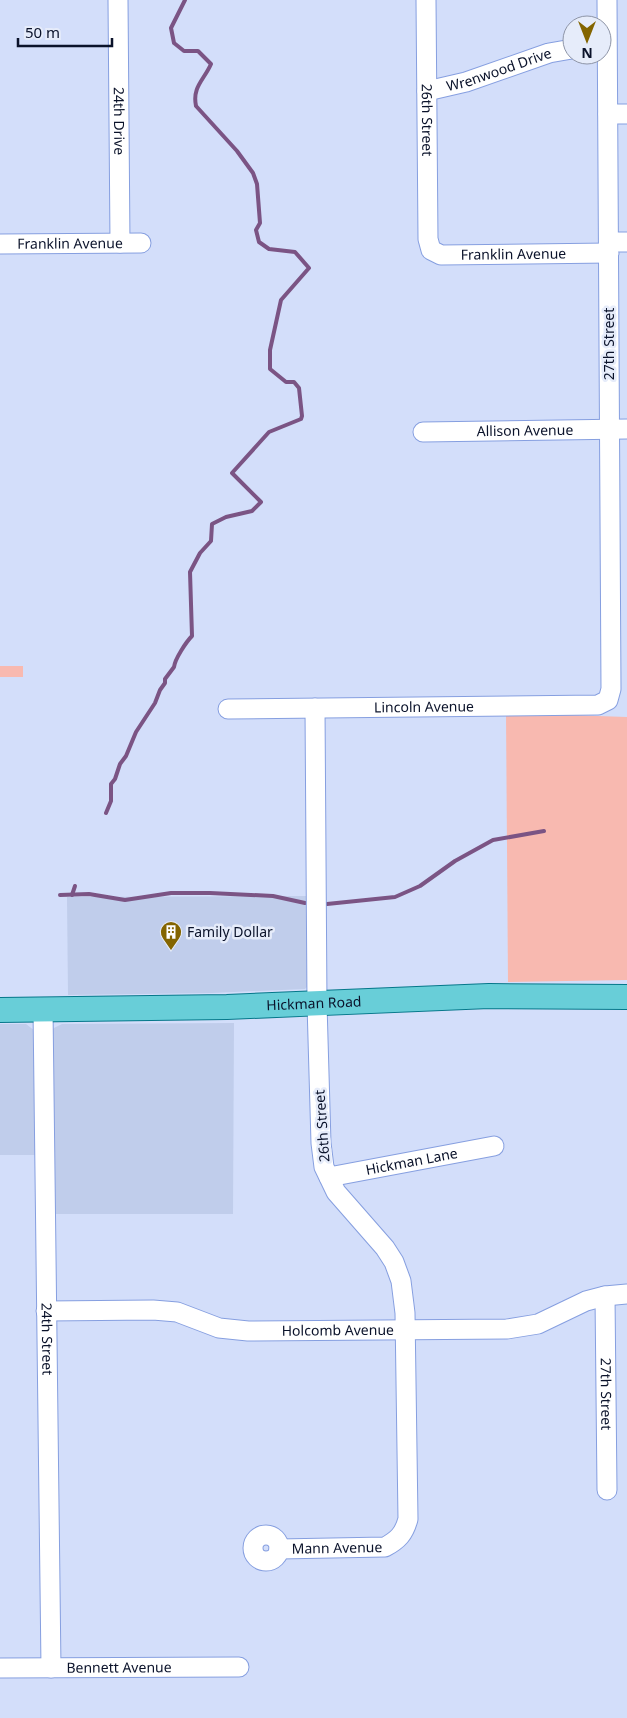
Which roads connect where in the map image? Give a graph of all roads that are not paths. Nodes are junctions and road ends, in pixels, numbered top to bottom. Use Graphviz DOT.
graph roads {
  1 [pos="118,0"];
  2 [pos="426,0"];
  3 [pos="607,0"];
  4 [pos="606,15"];
  5 [pos="562,50"];
  6 [pos="606,65"];
  7 [pos="427,91"];
  8 [pos="608,114"];
  9 [pos="627,114"];
  10 [pos="428,239"];
  11 [pos="120,243"];
  12 [pos="140,243"];
  13 [pos="0,244"];
  14 [pos="615,246"];
  15 [pos="618,429"];
  16 [pos="423,432"];
  17 [pos="611,689"];
  18 [pos="315,708"];
  19 [pos="228,709"];
  20 [pos="627,997"];
  21 [pos="317,1004"];
  22 [pos="43,1009"];
  23 [pos="0,1010"];
  24 [pos="494,1146"];
  25 [pos="329,1177"];
  26 [pos="627,1294"];
  27 [pos="605,1296"];
  28 [pos="46,1311"];
  29 [pos="405,1330"];
  30 [pos="607,1490"];
  31 [pos="408,1519"];
  32 [pos="279,1549"];
  33 [pos="239,1667"];
  34 [pos="0,1668"];
  35 [pos="51,1668"];
  1 -- 11 [label="street, 24th Drive"];
  2 -- 7 [label="street, 26th Street"];
  3 -- 4 [label="street, 27th Street"];
  5 -- 7 [label="street, Wrenwood Drive"];
  6 -- 8 [label="street, 27th Street"];
  7 -- 10 [label="street, 26th Street"];
  8 -- 9 [label="street"];
  8 -- 14 [label="street, 27th Street"];
  10 -- 14 [label="street, Franklin Avenue"];
  11 -- 12 [label="street, Franklin Avenue"];
  11 -- 13 [label="street, Franklin Avenue"];
  14 -- 15 [label="street, 27th Street"];
  15 -- 16 [label="street, Allison Avenue"];
  15 -- 17 [label="street, 27th Street"];
  17 -- 18 [label="street, Lincoln Avenue"];
  18 -- 19 [label="street, Lincoln Avenue"];
  18 -- 21 [label="street, 26th Street"];
  20 -- 21 [label="main road, Hickman Road"];
  21 -- 22 [label="main road, Hickman Road"];
  21 -- 25 [label="street, 26th Street"];
  22 -- 23 [label="main road, Hickman Road"];
  22 -- 28 [label="street, 24th Street"];
  24 -- 25 [label="street, Hickman Lane"];
  25 -- 29 [label="street, 26th Street"];
  26 -- 27 [label="street, Holcomb Avenue"];
  27 -- 29 [label="street, Holcomb Avenue"];
  27 -- 30 [label="street, 27th Street"];
  28 -- 29 [label="street, Holcomb Avenue"];
  28 -- 35 [label="street, 24th Street"];
  29 -- 31 [label="street, 26th Street"];
  31 -- 32 [label="street, Mann Avenue"];
  33 -- 35 [label="street, Bennett Avenue"];
  34 -- 35 [label="street, Bennett Avenue"];
}
